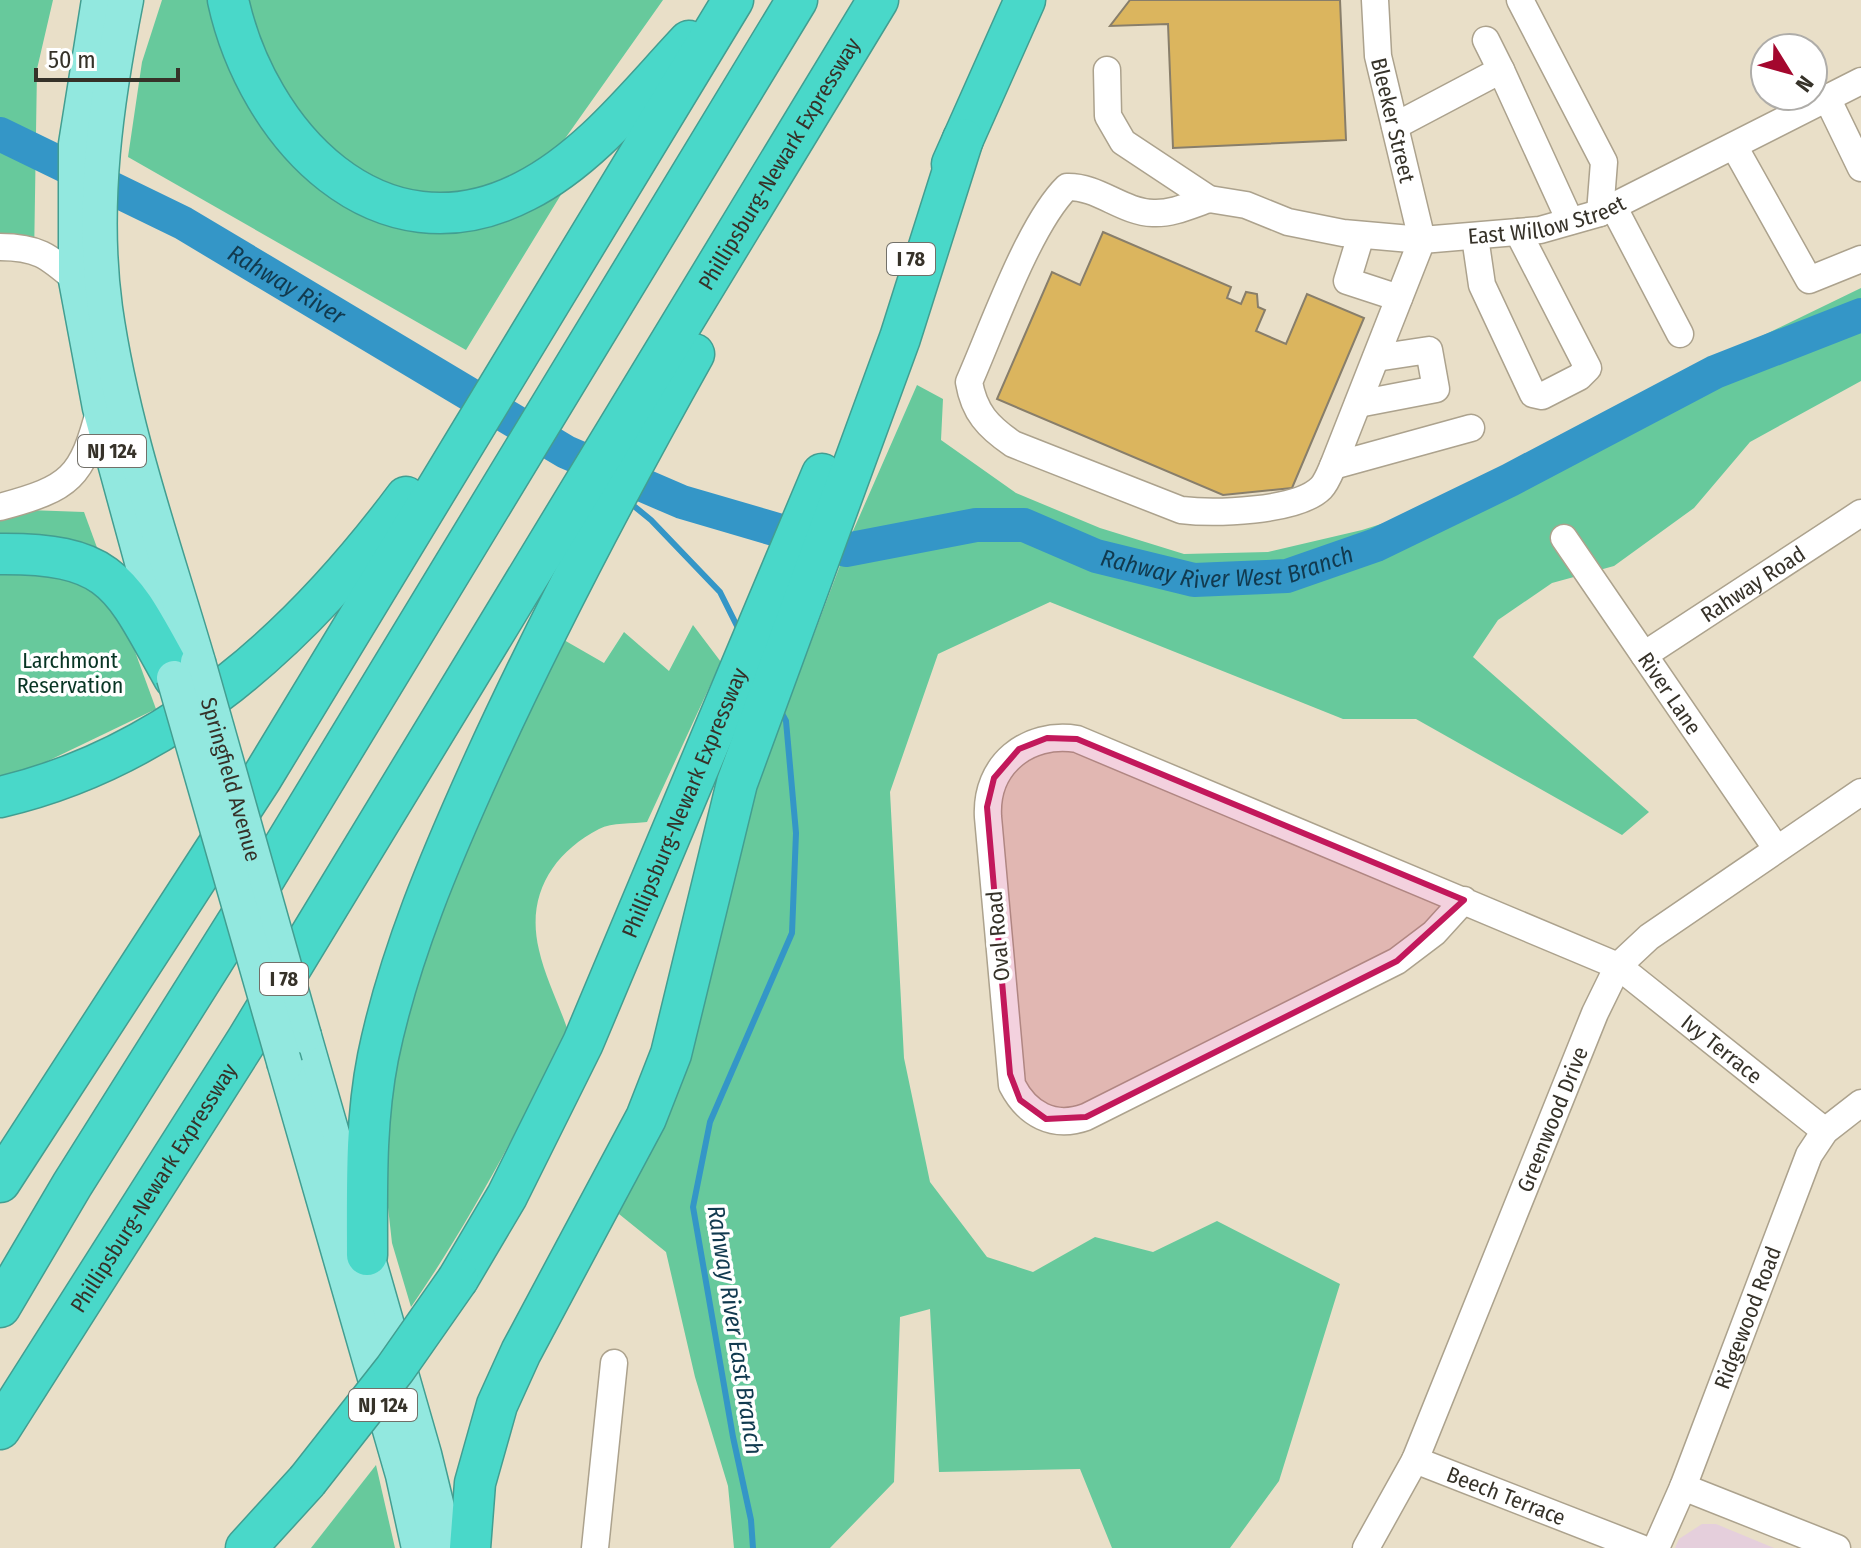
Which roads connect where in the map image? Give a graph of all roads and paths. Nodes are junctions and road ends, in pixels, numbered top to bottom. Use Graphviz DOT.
graph roads {
  1 [pos="99,0"];
  2 [pos="126,0"];
  3 [pos="228,0"];
  4 [pos="730,0"];
  5 [pos="797,0"];
  6 [pos="880,0"];
  7 [pos="1025,0"];
  8 [pos="1375,0"];
  9 [pos="1520,0"];
  10 [pos="1486,40"];
  11 [pos="1107,70"];
  12 [pos="1501,70"];
  13 [pos="1861,81"];
  14 [pos="1829,97"];
  15 [pos="1829,102"];
  16 [pos="1800,112"];
  17 [pos="92,121"];
  18 [pos="1395,126"];
  19 [pos="1734,146"];
  20 [pos="1861,168"];
  21 [pos="1209,199"];
  22 [pos="1607,210"];
  23 [pos="1570,221"];
  24 [pos="1518,232"];
  25 [pos="1361,235"];
  26 [pos="1475,237"];
  27 [pos="1422,240"];
  28 [pos="0,247"];
  29 [pos="1861,259"];
  30 [pos="76,280"];
  31 [pos="1399,298"];
  32 [pos="1680,334"];
  33 [pos="1376,358"];
  34 [pos="1358,404"];
  35 [pos="100,408"];
  36 [pos="1471,428"];
  37 [pos="451,455"];
  38 [pos="1333,466"];
  39 [pos="0,507"];
  40 [pos="1861,513"];
  41 [pos="816,522"];
  42 [pos="575,532"];
  43 [pos="1564,538"];
  44 [pos="0,554"];
  45 [pos="1644,655"];
  46 [pos="186,670"];
  47 [pos="1861,792"];
  48 [pos="0,797"];
  49 [pos="1776,848"];
  50 [pos="1464,900"];
  51 [pos="1618,966"];
  52 [pos="1861,1103"];
  53 [pos="1825,1131"];
  54 [pos="0,1182"];
  55 [pos="72,1185"];
  56 [pos="367,1255"];
  57 [pos="0,1278"];
  58 [pos="0,1307"];
  59 [pos="614,1363"];
  60 [pos="0,1429"];
  61 [pos="1415,1460"];
  62 [pos="307,1481"];
  63 [pos="1683,1487"];
  64 [pos="246,1548"];
  65 [pos="263,1548"];
  66 [pos="419,1548"];
  67 [pos="447,1548"];
  68 [pos="470,1548"];
  69 [pos="595,1548"];
  70 [pos="1366,1548"];
  71 [pos="1641,1548"];
  72 [pos="1656,1548"];
  73 [pos="1837,1548"];
  1 -- 17 [label="main road, Springfield Avenue / NJ 124"];
  2 -- 17 [label="main road, Springfield Avenue / NJ 124"];
  3 -- 4 [label="highway"];
  4 -- 37 [label="highway"];
  5 -- 55 [label="highway"];
  6 -- 42 [label="highway"];
  7 -- 41 [label="highway"];
  8 -- 18 [label="street, Bleeker Street"];
  9 -- 22 [label="street"];
  10 -- 12 [label="street"];
  11 -- 21 [label="street"];
  12 -- 18 [label="street"];
  12 -- 23 [label="street"];
  13 -- 14 [label="street, East Willow Street"];
  15 -- 20 [label="street"];
  16 -- 19 [label="street, East Willow Street"];
  17 -- 30 [label="main road, Springfield Avenue / NJ 124"];
  17 -- 46 [label="main road, Springfield Avenue / NJ 124"];
  18 -- 27 [label="street, Bleeker Street"];
  19 -- 22 [label="street, East Willow Street"];
  19 -- 29 [label="street"];
  21 -- 25 [label="street, East Willow Street"];
  21 -- 38 [label="street"];
  22 -- 23 [label="street, East Willow Street"];
  22 -- 32 [label="street"];
  23 -- 24 [label="street, East Willow Street"];
  24 -- 26 [label="street, East Willow Street"];
  24 -- 26 [label="street"];
  25 -- 27 [label="street, East Willow Street"];
  25 -- 31 [label="street"];
  26 -- 27 [label="street, East Willow Street"];
  27 -- 31 [label="street"];
  28 -- 30 [label="street"];
  30 -- 35 [label="main road, Springfield Avenue / NJ 124"];
  31 -- 33 [label="street"];
  33 -- 34 [label="street"];
  33 -- 34 [label="street"];
  34 -- 38 [label="street"];
  35 -- 39 [label="street"];
  35 -- 46 [label="main road, Springfield Avenue / NJ 124"];
  36 -- 38 [label="street"];
  37 -- 48 [label="highway"];
  37 -- 54 [label="highway"];
  40 -- 45 [label="street, Rahway Road"];
  41 -- 62 [label="highway, Phillipsburg-Newark Expressway, bridge"];
  41 -- 68 [label="highway"];
  42 -- 56 [label="highway"];
  42 -- 60 [label="highway, Phillipsburg-Newark Expressway / I 78"];
  43 -- 45 [label="street, River Lane"];
  44 -- 46 [label="highway"];
  45 -- 49 [label="street, River Lane"];
  46 -- 56 [label="main road, Springfield Avenue / NJ 124, bridge"];
  46 -- 66 [label="main road, Springfield Avenue / NJ 124, bridge"];
  47 -- 49 [label="street, Greenwood Drive"];
  49 -- 51 [label="street, Greenwood Drive"];
  50 -- 50 [label="street, Oval Road"];
  50 -- 51 [label="street, Oval Road"];
  51 -- 53 [label="street, Ivy Terrace"];
  51 -- 61 [label="street, Greenwood Drive"];
  52 -- 53 [label="street, Ridgewood Road"];
  53 -- 63 [label="street, Ridgewood Road"];
  55 -- 57 [label="highway"];
  55 -- 58 [label="highway"];
  56 -- 67 [label="main road, Springfield Avenue / NJ 124"];
  59 -- 69 [label="street"];
  61 -- 70 [label="street, Greenwood Drive"];
  61 -- 71 [label="street, Beech Terrace"];
  62 -- 64 [label="highway, Phillipsburg-Newark Expressway"];
  62 -- 65 [label="highway"];
  63 -- 72 [label="street, Ridgewood Road"];
  63 -- 73 [label="street"];
}
